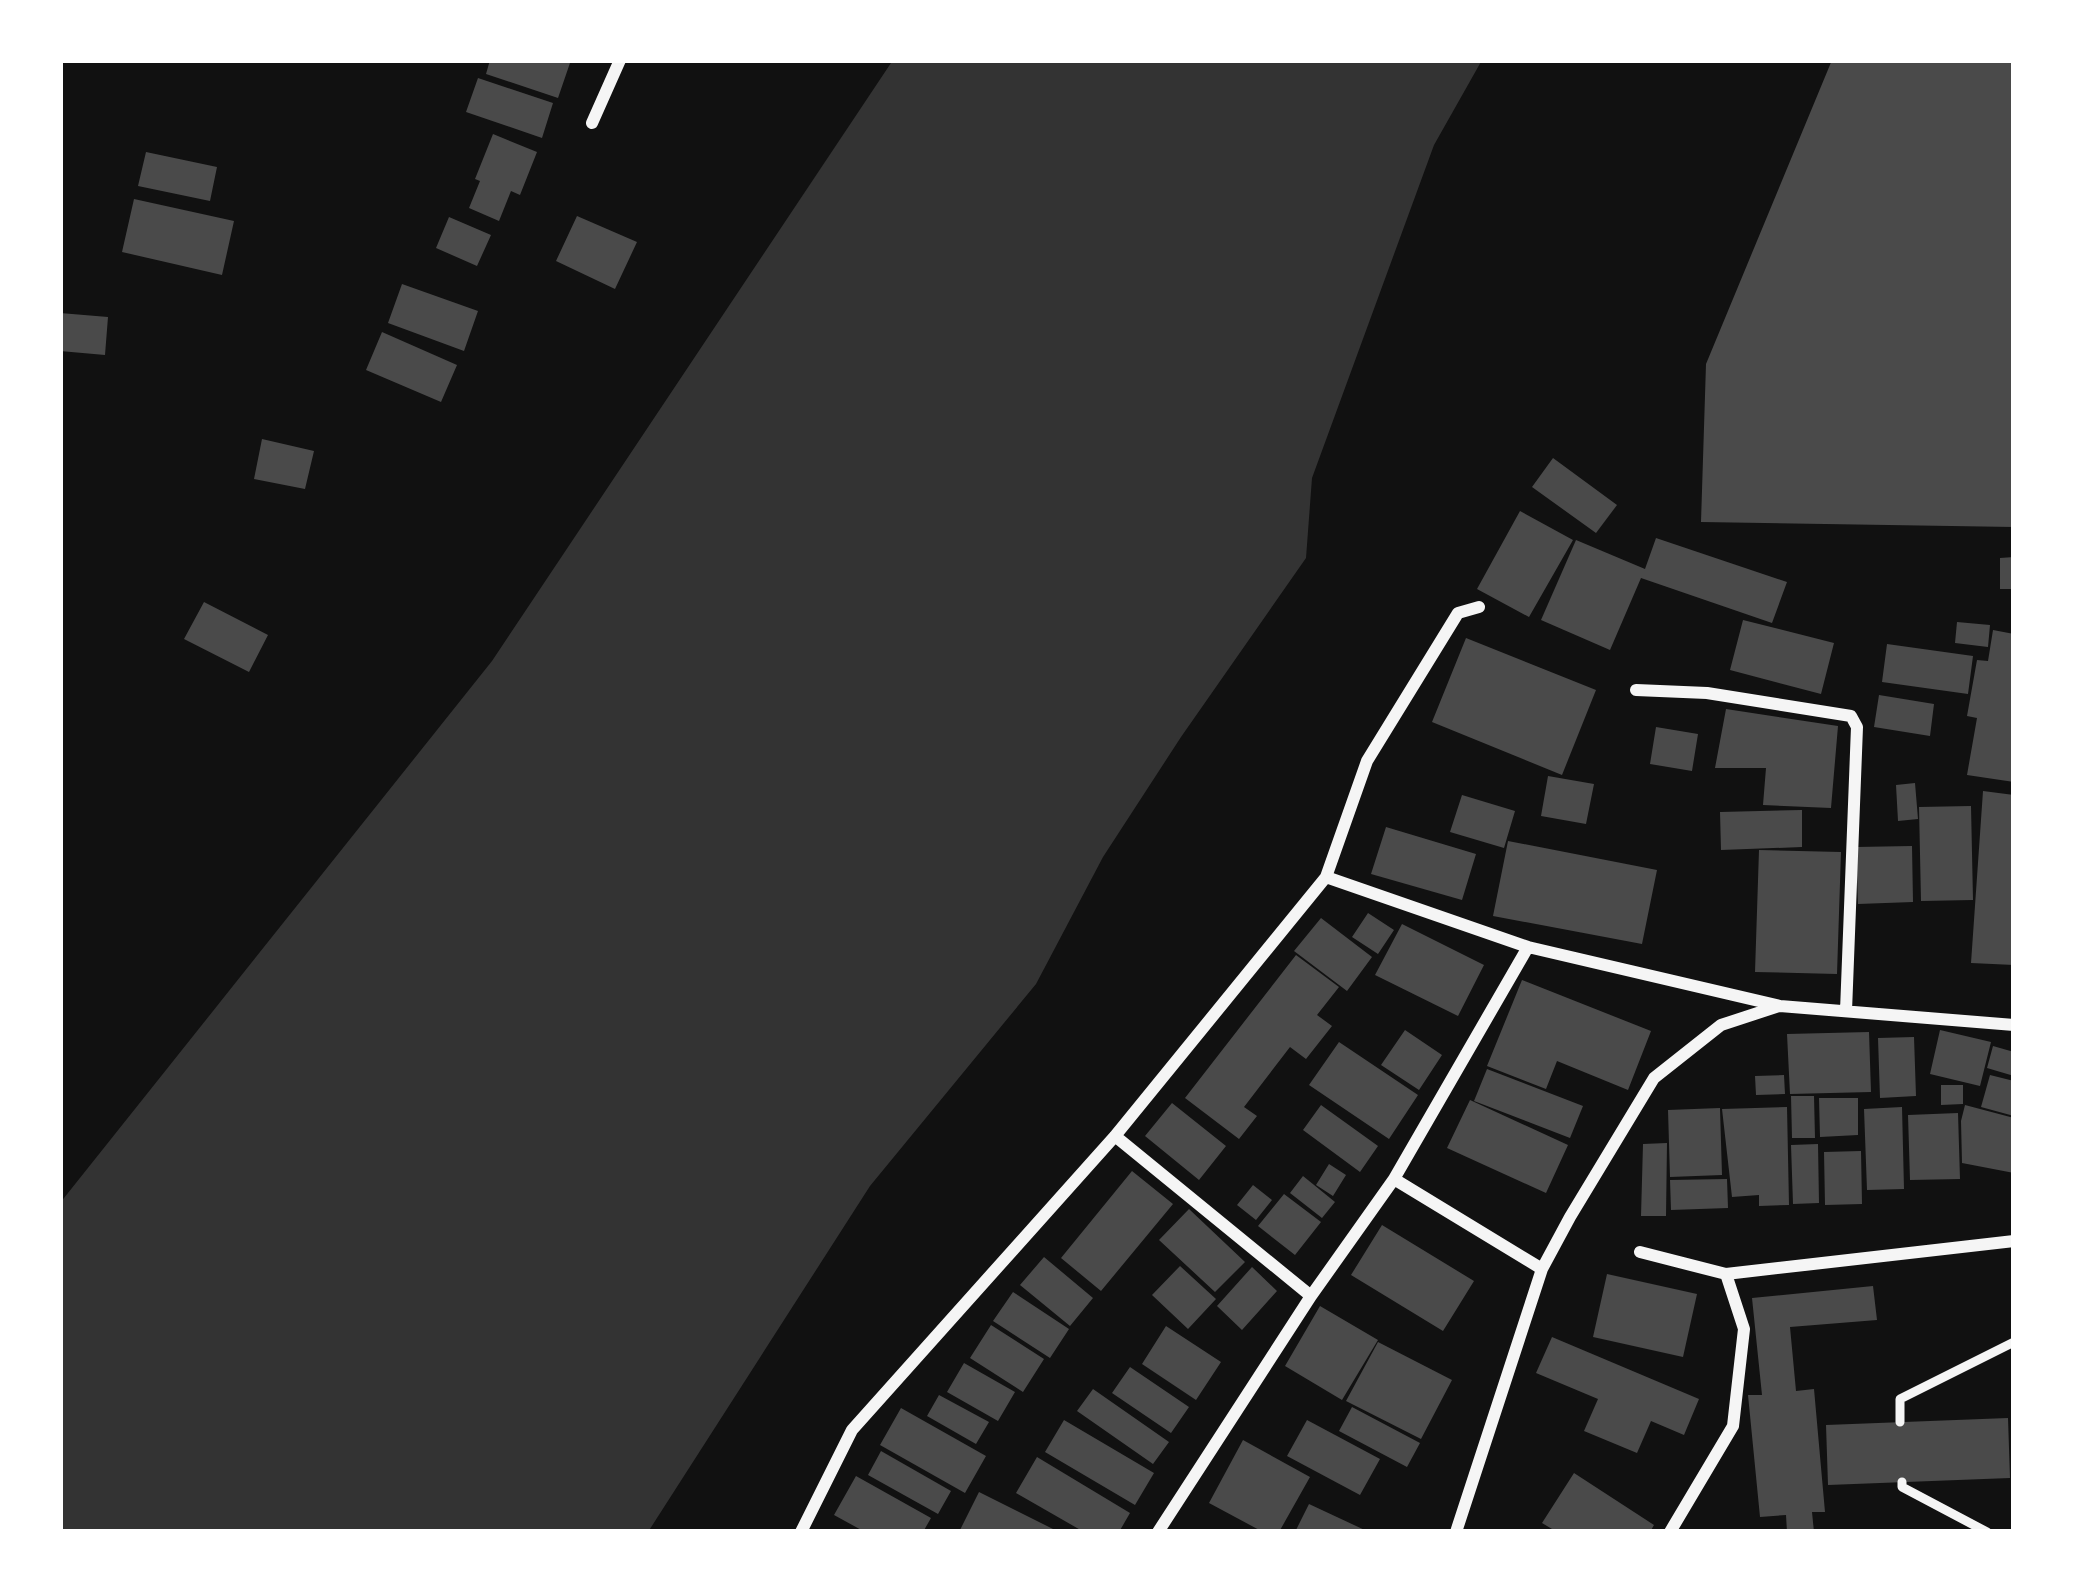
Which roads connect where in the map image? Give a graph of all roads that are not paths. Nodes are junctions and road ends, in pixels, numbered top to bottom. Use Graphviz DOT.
graph roads {
  1 [pos="620,60"];
  2 [pos="592,123"];
  3 [pos="1479,607"];
  4 [pos="1636,690"];
  5 [pos="1326,877"];
  6 [pos="1528,947"];
  7 [pos="1780,1006"];
  8 [pos="1846,1011"];
  9 [pos="2014,1025"];
  10 [pos="1115,1136"];
  11 [pos="1394,1179"];
  12 [pos="2014,1241"];
  13 [pos="1640,1252"];
  14 [pos="1543,1269"];
  15 [pos="1726,1274"];
  16 [pos="1311,1296"];
  17 [pos="2014,1342"];
  18 [pos="1900,1422"];
  19 [pos="1902,1482"];
  20 [pos="801,1532"];
  21 [pos="1158,1532"];
  22 [pos="1456,1532"];
  23 [pos="1670,1532"];
  24 [pos="1987,1532"];
  1 -- 2 [label="street"];
  3 -- 5 [label="street"];
  4 -- 8 [label="street"];
  5 -- 6 [label="street"];
  5 -- 10 [label="street"];
  6 -- 7 [label="street"];
  6 -- 11 [label="street"];
  7 -- 8 [label="street"];
  7 -- 14 [label="street"];
  8 -- 9 [label="street"];
  10 -- 16 [label="street"];
  10 -- 20 [label="street"];
  11 -- 14 [label="street"];
  11 -- 16 [label="street"];
  12 -- 15 [label="street"];
  13 -- 15 [label="street"];
  14 -- 22 [label="street"];
  15 -- 23 [label="street"];
  16 -- 21 [label="street"];
  17 -- 18 [label="lane"];
  19 -- 24 [label="lane"];
}
